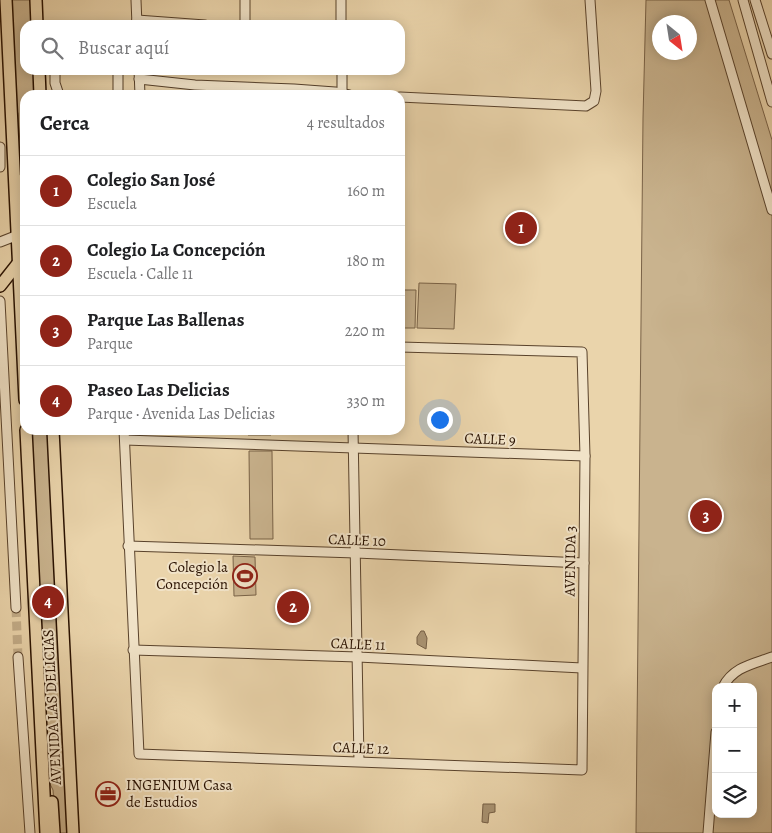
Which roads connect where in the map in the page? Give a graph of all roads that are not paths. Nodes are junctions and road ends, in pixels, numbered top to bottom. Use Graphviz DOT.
graph roads {
  1 [pos="6,0"];
  2 [pos="36,0"];
  3 [pos="136,0"];
  4 [pos="245,0"];
  5 [pos="340,0"];
  6 [pos="590,0"];
  7 [pos="710,0"];
  8 [pos="756,2"];
  9 [pos="744,4"];
  10 [pos="37,20"];
  11 [pos="137,20"];
  12 [pos="245,20"];
  13 [pos="341,20"];
  14 [pos="772,54"];
  15 [pos="4,66"];
  16 [pos="39,75"];
  17 [pos="54,75"];
  18 [pos="118,75"];
  19 [pos="139,75"];
  20 [pos="144,75"];
  21 [pos="342,75"];
  22 [pos="195,85"];
  23 [pos="40,90"];
  24 [pos="57,90"];
  25 [pos="118,90"];
  26 [pos="140,90"];
  27 [pos="195,90"];
  28 [pos="266,90"];
  29 [pos="342,90"];
  30 [pos="405,97"];
  31 [pos="10,101"];
  32 [pos="772,102"];
  33 [pos="20,141"];
  34 [pos="0,149"];
  35 [pos="0,167"];
  36 [pos="20,203"];
  37 [pos="772,210"];
  38 [pos="20,235"];
  39 [pos="0,242"];
  40 [pos="20,267"];
  41 [pos="20,275"];
  42 [pos="0,286"];
  43 [pos="20,300"];
  44 [pos="0,301"];
  45 [pos="405,347"];
  46 [pos="26,435"];
  47 [pos="53,435"];
  48 [pos="124,435"];
  49 [pos="353,435"];
  50 [pos="354,448"];
  51 [pos="585,456"];
  52 [pos="128,546"];
  53 [pos="356,553"];
  54 [pos="584,563"];
  55 [pos="16,608"];
  56 [pos="133,650"];
  57 [pos="18,657"];
  58 [pos="772,657"];
  59 [pos="358,658"];
  60 [pos="582,668"];
  61 [pos="725,683"];
  62 [pos="359,761"];
  63 [pos="582,770"];
  64 [pos="713,773"];
  65 [pos="43,775"];
  66 [pos="30,833"];
  67 [pos="46,833"];
  68 [pos="54,833"];
  69 [pos="73,833"];
  70 [pos="708,833"];
  1 -- 15 [label="main road"];
  2 -- 10 [label="main road"];
  3 -- 11 [label="street"];
  4 -- 12 [label="street"];
  5 -- 13 [label="street"];
  6 -- 30 [label="street"];
  7 -- 37 [label="street"];
  8 -- 9 [label="street"];
  8 -- 14 [label="street"];
  9 -- 32 [label="street"];
  15 -- 31 [label="main road"];
  16 -- 23 [label="main road"];
  17 -- 24 [label="street"];
  18 -- 25 [label="street"];
  19 -- 26 [label="street"];
  20 -- 22 [label="street"];
  21 -- 29 [label="street"];
  22 -- 27 [label="street"];
  22 -- 28 [label="street"];
  31 -- 33 [label="main road"];
  31 -- 36 [label="main road"];
  34 -- 35 [label="street"];
  38 -- 39 [label="street"];
  40 -- 42 [label="main road"];
  41 -- 43 [label="main road"];
  44 -- 55 [label="street"];
  45 -- 51 [label="street, AVENIDA 3"];
  46 -- 65 [label="main road, AVENIDA LAS DELICIAS"];
  47 -- 69 [label="main road, AVENIDA LAS DELICIAS"];
  48 -- 50 [label="street, CALLE 9"];
  48 -- 52 [label="street"];
  49 -- 50 [label="street"];
  50 -- 51 [label="street, CALLE 9"];
  50 -- 53 [label="street"];
  51 -- 54 [label="street, AVENIDA 3"];
  52 -- 53 [label="street, CALLE 10"];
  52 -- 56 [label="street"];
  53 -- 54 [label="street, CALLE 10"];
  53 -- 59 [label="street"];
  54 -- 60 [label="street, AVENIDA 3"];
  56 -- 59 [label="street, CALLE 11"];
  56 -- 62 [label="street, CALLE 12"];
  57 -- 66 [label="street"];
  58 -- 61 [label="street"];
  59 -- 60 [label="street, CALLE 11"];
  59 -- 62 [label="street"];
  60 -- 63 [label="street, AVENIDA 3"];
  62 -- 63 [label="street, CALLE 12"];
  64 -- 70 [label="street"];
  65 -- 67 [label="main road, AVENIDA LAS DELICIAS"];
  65 -- 68 [label="main road"];
}
